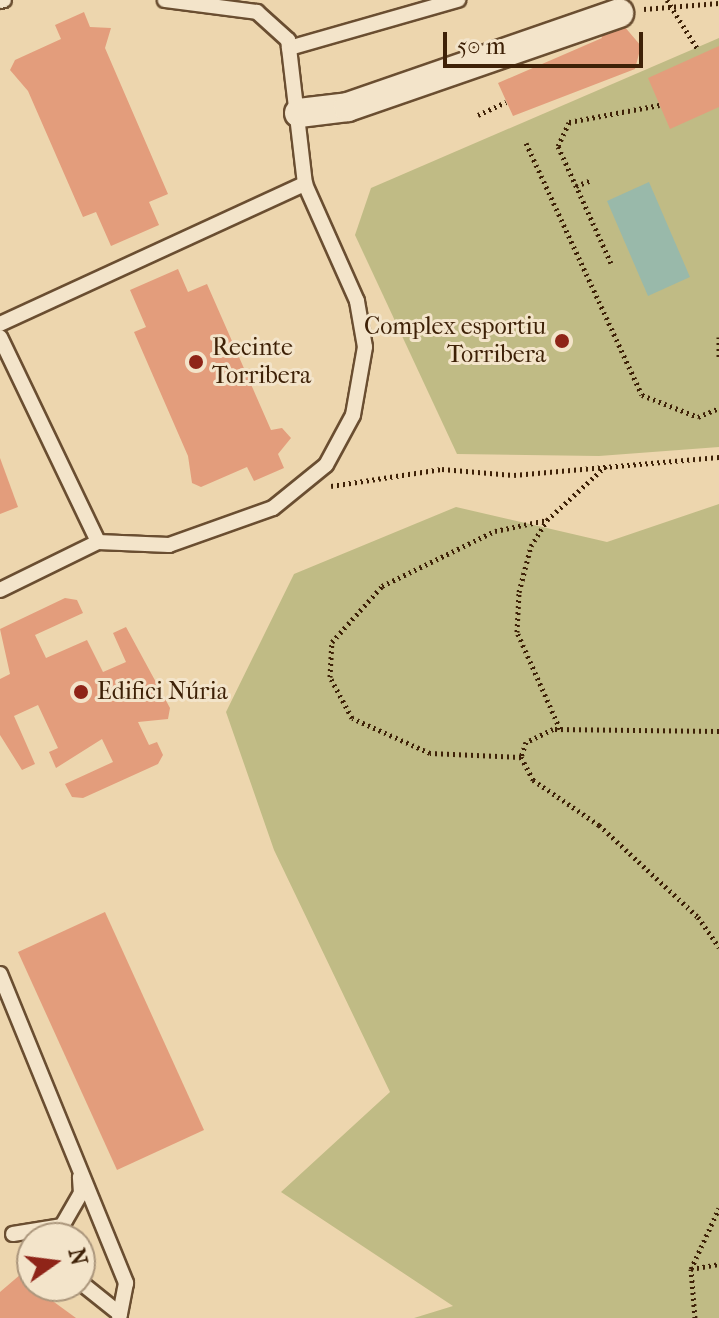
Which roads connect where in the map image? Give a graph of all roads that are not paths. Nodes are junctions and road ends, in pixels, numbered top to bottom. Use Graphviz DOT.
graph roads {
  1 [pos="165,0"];
  2 [pos="458,0"];
  3 [pos="619,13"];
  4 [pos="289,48"];
  5 [pos="299,113"];
  6 [pos="305,184"];
  7 [pos="0,324"];
  8 [pos="0,337"];
  9 [pos="98,542"];
  10 [pos="0,590"];
  11 [pos="0,974"];
  12 [pos="79,1169"];
  13 [pos="0,1223"];
  14 [pos="13,1234"];
  15 [pos="16,1235"];
  16 [pos="96,1296"];
  17 [pos="119,1316"];
  1 -- 4 [label="lane"];
  2 -- 4 [label="lane"];
  3 -- 5 [label="street"];
  4 -- 5 [label="lane"];
  5 -- 6 [label="lane"];
  6 -- 7 [label="lane"];
  6 -- 9 [label="lane"];
  8 -- 9 [label="lane"];
  9 -- 10 [label="lane"];
  11 -- 12 [label="lane"];
  12 -- 14 [label="lane"];
  12 -- 17 [label="lane"];
  13 -- 14 [label="lane"];
  14 -- 15 [label="lane"];
  16 -- 17 [label="lane"];
}
